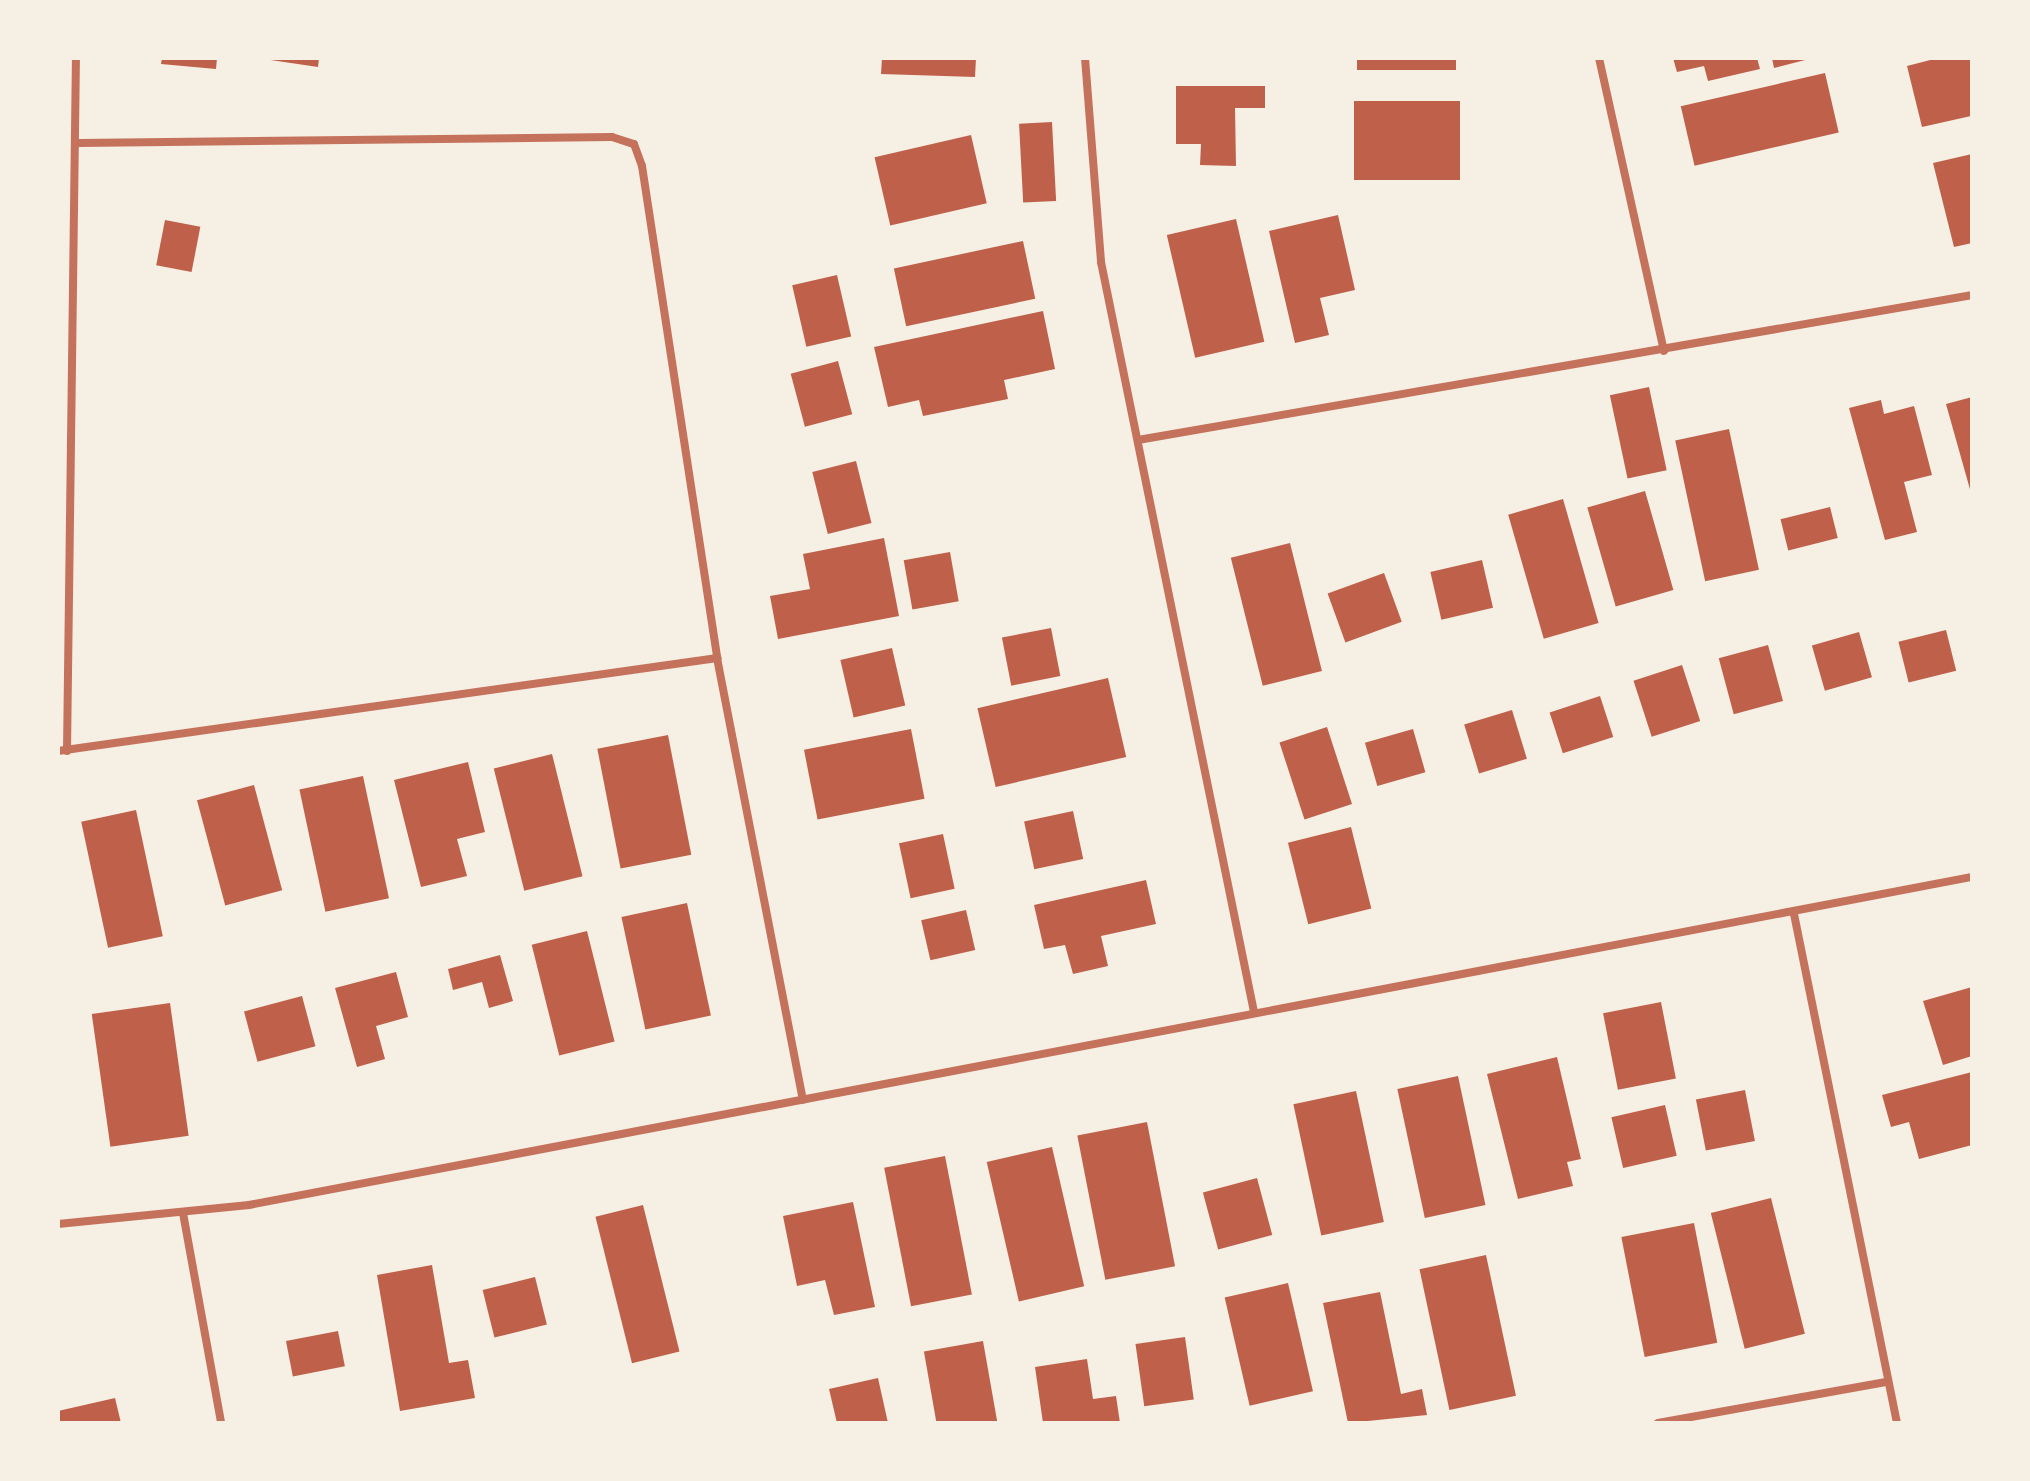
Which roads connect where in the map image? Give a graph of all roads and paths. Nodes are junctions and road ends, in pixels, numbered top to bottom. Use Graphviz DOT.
graph roads {
  1 [pos="76,58"];
  2 [pos="1085,58"];
  3 [pos="1599,58"];
  4 [pos="78,143"];
  5 [pos="1972,295"];
  6 [pos="1664,351"];
  7 [pos="1138,440"];
  8 [pos="717,658"];
  9 [pos="63,751"];
  10 [pos="1972,877"];
  11 [pos="1794,914"];
  12 [pos="1254,1012"];
  13 [pos="803,1100"];
  14 [pos="183,1213"];
  15 [pos="58,1224"];
  16 [pos="1887,1382"];
  17 [pos="221,1423"];
  18 [pos="1658,1423"];
  19 [pos="1897,1423"];
  1 -- 4 [label="street"];
  2 -- 7 [label="street"];
  3 -- 6 [label="street"];
  4 -- 8 [label="street"];
  4 -- 9 [label="street"];
  5 -- 6 [label="street"];
  6 -- 7 [label="street"];
  7 -- 12 [label="street"];
  8 -- 9 [label="street"];
  8 -- 13 [label="street"];
  10 -- 11 [label="street"];
  11 -- 12 [label="street"];
  11 -- 16 [label="street"];
  12 -- 13 [label="street"];
  13 -- 14 [label="street"];
  14 -- 15 [label="street"];
  14 -- 17 [label="street"];
  16 -- 18 [label="street"];
  16 -- 19 [label="street"];
}
